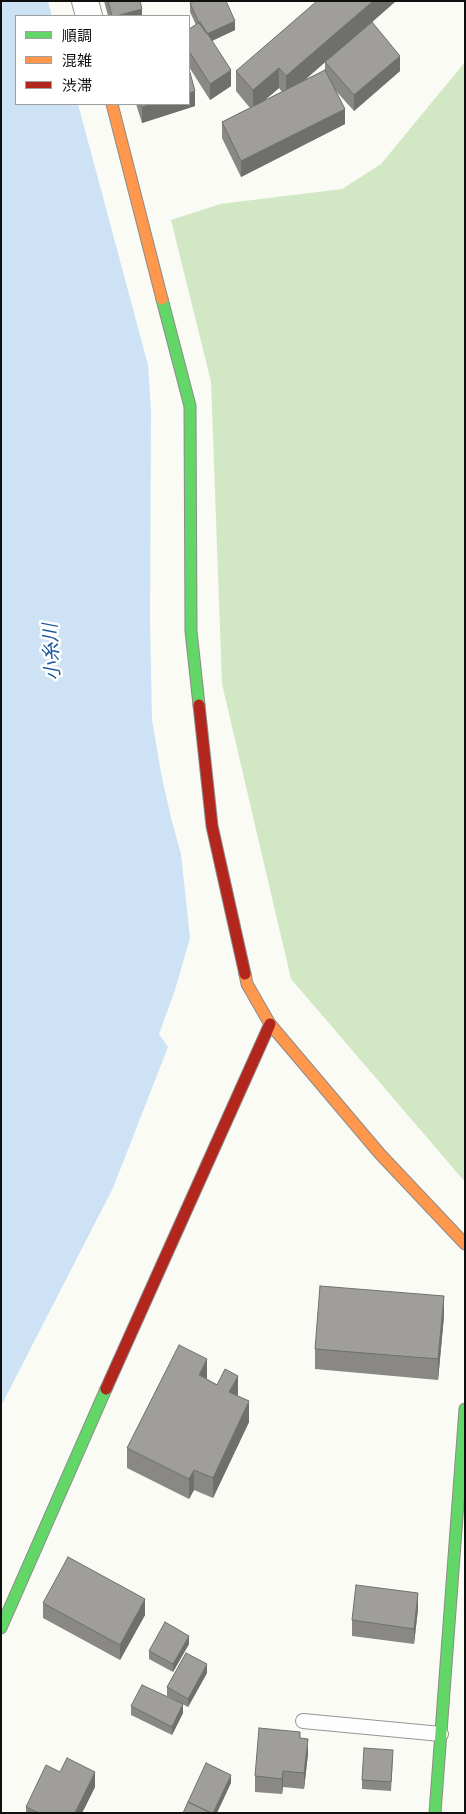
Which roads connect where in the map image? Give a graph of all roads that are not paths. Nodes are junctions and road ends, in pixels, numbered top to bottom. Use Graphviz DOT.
graph roads {
  1 [pos="85,1"];
  2 [pos="89,15"];
  3 [pos="112,105"];
  4 [pos="270,1024"];
  5 [pos="465,1244"];
  6 [pos="465,1409"];
  7 [pos="1,1628"];
  8 [pos="303,1721"];
  9 [pos="441,1734"];
  10 [pos="435,1813"];
  1 -- 2 [label="street"];
  3 -- 4 [label="street"];
  4 -- 5 [label="street"];
  4 -- 7 [label="street"];
  6 -- 9 [label="street"];
  8 -- 9 [label="lane"];
  9 -- 10 [label="street"];
}
